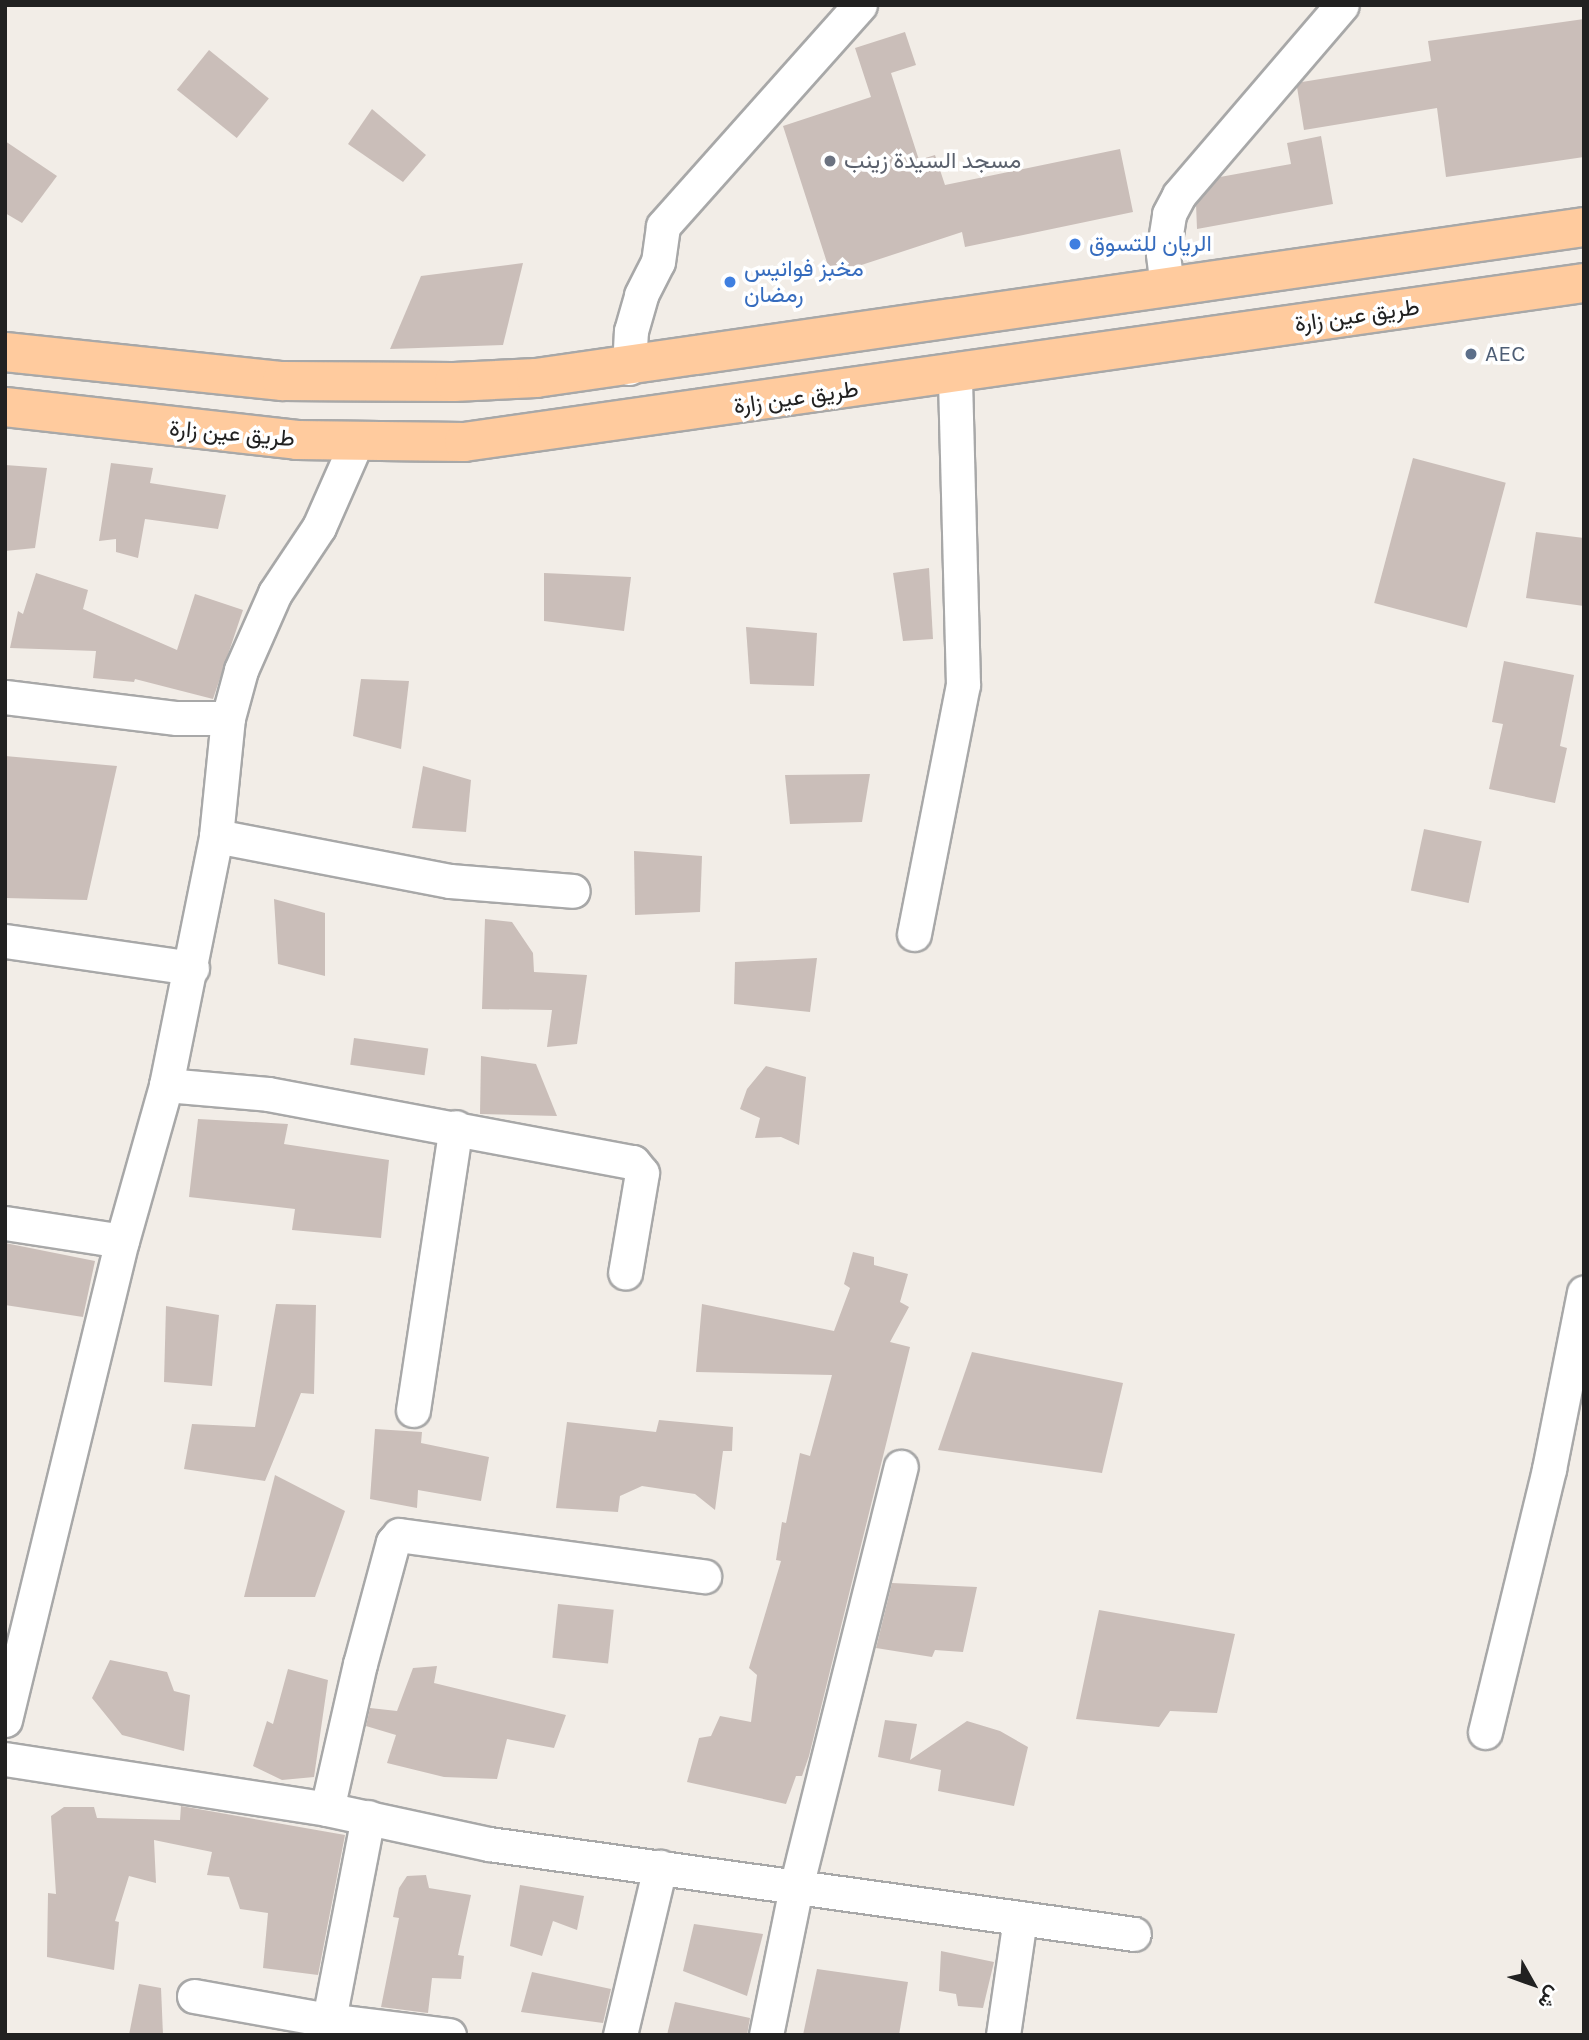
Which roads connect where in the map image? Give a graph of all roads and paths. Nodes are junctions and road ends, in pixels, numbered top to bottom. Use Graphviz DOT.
graph roads {
  1 [pos="860,5"];
  2 [pos="1342,5"];
  3 [pos="1584,227"];
  4 [pos="1584,283"];
  5 [pos="1167,287"];
  6 [pos="5,352"];
  7 [pos="629,368"];
  8 [pos="955,376"];
  9 [pos="5,407"];
  10 [pos="356,443"];
  11 [pos="5,697"];
  12 [pos="228,718"];
  13 [pos="216,836"];
  14 [pos="573,891"];
  15 [pos="914,934"];
  16 [pos="5,941"];
  17 [pos="192,968"];
  18 [pos="166,1085"];
  19 [pos="456,1127"];
  20 [pos="5,1223"];
  21 [pos="122,1241"];
  22 [pos="625,1273"];
  23 [pos="1584,1292"];
  24 [pos="413,1410"];
  25 [pos="901,1468"];
  26 [pos="704,1576"];
  27 [pos="5,1720"];
  28 [pos="1485,1732"];
  29 [pos="5,1759"];
  30 [pos="327,1809"];
  31 [pos="368,1817"];
  32 [pos="660,1867"];
  33 [pos="796,1886"];
  34 [pos="1020,1918"];
  35 [pos="1134,1934"];
  36 [pos="194,1996"];
  37 [pos="327,2028"];
  38 [pos="449,2035"];
  39 [pos="620,2035"];
  40 [pos="766,2035"];
  41 [pos="1003,2035"];
  1 -- 7 [label="street"];
  2 -- 5 [label="street"];
  3 -- 5 [label="main road"];
  4 -- 8 [label="main road, طريق عين زارة"];
  5 -- 7 [label="main road"];
  6 -- 7 [label="main road"];
  8 -- 10 [label="main road, طريق عين زارة"];
  8 -- 15 [label="street"];
  9 -- 10 [label="main road, طريق عين زارة"];
  10 -- 12 [label="street"];
  11 -- 12 [label="street"];
  12 -- 13 [label="street"];
  13 -- 14 [label="street"];
  13 -- 17 [label="street"];
  16 -- 17 [label="street"];
  17 -- 18 [label="street"];
  18 -- 19 [label="street"];
  18 -- 21 [label="street"];
  19 -- 22 [label="street"];
  19 -- 24 [label="street"];
  20 -- 21 [label="street"];
  21 -- 27 [label="street"];
  23 -- 28 [label="street"];
  25 -- 33 [label="street"];
  26 -- 30 [label="street"];
  29 -- 30 [label="street"];
  30 -- 31 [label="street"];
  31 -- 32 [label="street"];
  31 -- 37 [label="street"];
  32 -- 33 [label="street"];
  32 -- 39 [label="street"];
  33 -- 34 [label="street"];
  33 -- 40 [label="street"];
  34 -- 35 [label="street"];
  34 -- 41 [label="street"];
  36 -- 37 [label="street"];
  37 -- 38 [label="street"];
}
